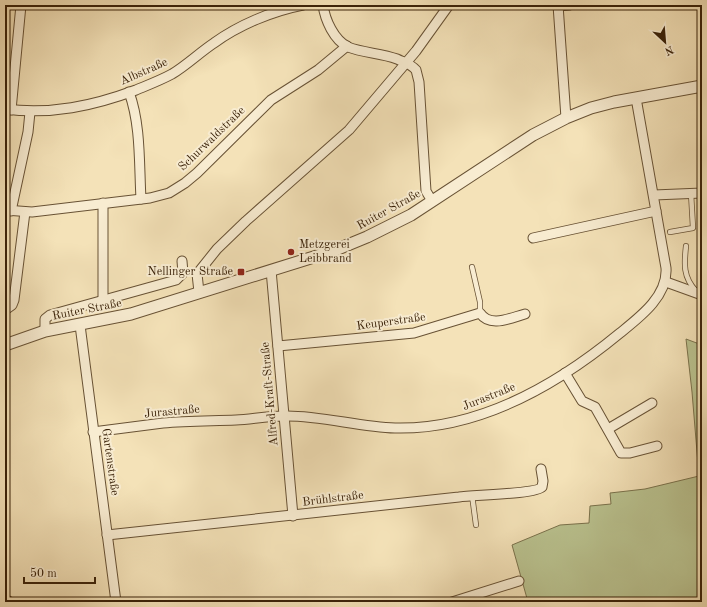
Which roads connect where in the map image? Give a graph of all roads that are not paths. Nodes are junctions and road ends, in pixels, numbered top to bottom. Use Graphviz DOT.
graph roads {
  1 [pos="21,5"];
  2 [pos="303,5"];
  3 [pos="323,5"];
  4 [pos="449,5"];
  5 [pos="558,5"];
  6 [pos="570,5"];
  7 [pos="347,46"];
  8 [pos="405,63"];
  9 [pos="702,86"];
  10 [pos="129,92"];
  11 [pos="636,98"];
  12 [pos="8,109"];
  13 [pos="30,112"];
  14 [pos="566,118"];
  15 [pos="702,192"];
  16 [pos="691,193"];
  17 [pos="654,195"];
  18 [pos="142,199"];
  19 [pos="432,201"];
  20 [pos="103,203"];
  21 [pos="8,210"];
  22 [pos="656,211"];
  23 [pos="25,212"];
  24 [pos="670,232"];
  25 [pos="533,238"];
  26 [pos="686,246"];
  27 [pos="182,261"];
  28 [pos="472,267"];
  29 [pos="271,270"];
  30 [pos="666,282"];
  31 [pos="199,292"];
  32 [pos="701,295"];
  33 [pos="103,299"];
  34 [pos="5,310"];
  35 [pos="480,313"];
  36 [pos="525,314"];
  37 [pos="80,325"];
  38 [pos="45,331"];
  39 [pos="5,345"];
  40 [pos="278,346"];
  41 [pos="566,373"];
  42 [pos="652,403"];
  43 [pos="284,416"];
  44 [pos="608,429"];
  45 [pos="93,432"];
  46 [pos="657,446"];
  47 [pos="541,469"];
  48 [pos="472,495"];
  49 [pos="293,516"];
  50 [pos="476,525"];
  51 [pos="107,535"];
  52 [pos="519,582"];
  53 [pos="5,599"];
  54 [pos="10,602"];
  55 [pos="116,602"];
  56 [pos="452,602"];
  1 -- 12 [label="street"];
  2 -- 10 [label="street, Albstraße"];
  3 -- 7 [label="street"];
  4 -- 8 [label="street"];
  5 -- 6 [label="street"];
  5 -- 14 [label="street"];
  7 -- 8 [label="street"];
  7 -- 18 [label="street, Schurwaldstraße"];
  8 -- 19 [label="street"];
  8 -- 31 [label="street"];
  9 -- 11 [label="street, Ruiter Straße"];
  10 -- 13 [label="street, Albstraße"];
  10 -- 18 [label="street"];
  11 -- 14 [label="street, Ruiter Straße"];
  11 -- 17 [label="street"];
  12 -- 13 [label="street, Albstraße"];
  13 -- 21 [label="street"];
  14 -- 19 [label="street, Ruiter Straße"];
  15 -- 16 [label="street"];
  16 -- 17 [label="street"];
  16 -- 24 [label="lane"];
  17 -- 22 [label="street"];
  18 -- 20 [label="street, Schurwaldstraße"];
  19 -- 29 [label="street, Ruiter Straße"];
  20 -- 23 [label="street, Schurwaldstraße"];
  20 -- 33 [label="street"];
  21 -- 23 [label="street, Schurwaldstraße"];
  22 -- 25 [label="street"];
  22 -- 30 [label="street"];
  23 -- 34 [label="street"];
  26 -- 32 [label="lane"];
  27 -- 33 [label="street"];
  28 -- 35 [label="lane"];
  29 -- 31 [label="street, Ruiter Straße"];
  29 -- 40 [label="street, Alfred-Kraft-Straße"];
  30 -- 32 [label="street"];
  30 -- 41 [label="street, Jurastraße"];
  31 -- 37 [label="street, Ruiter Straße"];
  33 -- 38 [label="street"];
  35 -- 36 [label="street"];
  35 -- 40 [label="street, Keuperstraße"];
  37 -- 38 [label="street, Ruiter Straße"];
  37 -- 45 [label="street, Gartenstraße"];
  38 -- 39 [label="street, Ruiter Straße"];
  40 -- 43 [label="street, Alfred-Kraft-Straße"];
  41 -- 43 [label="street, Jurastraße"];
  41 -- 44 [label="street"];
  42 -- 44 [label="street"];
  43 -- 45 [label="street, Jurastraße"];
  43 -- 49 [label="street, Alfred-Kraft-Straße"];
  44 -- 46 [label="street"];
  45 -- 51 [label="street, Gartenstraße"];
  47 -- 48 [label="street, Brühlstraße"];
  48 -- 49 [label="street, Brühlstraße"];
  48 -- 50 [label="lane"];
  49 -- 51 [label="street, Brühlstraße"];
  51 -- 55 [label="street, Gartenstraße"];
  52 -- 56 [label="street"];
  53 -- 54 [label="street"];
}
